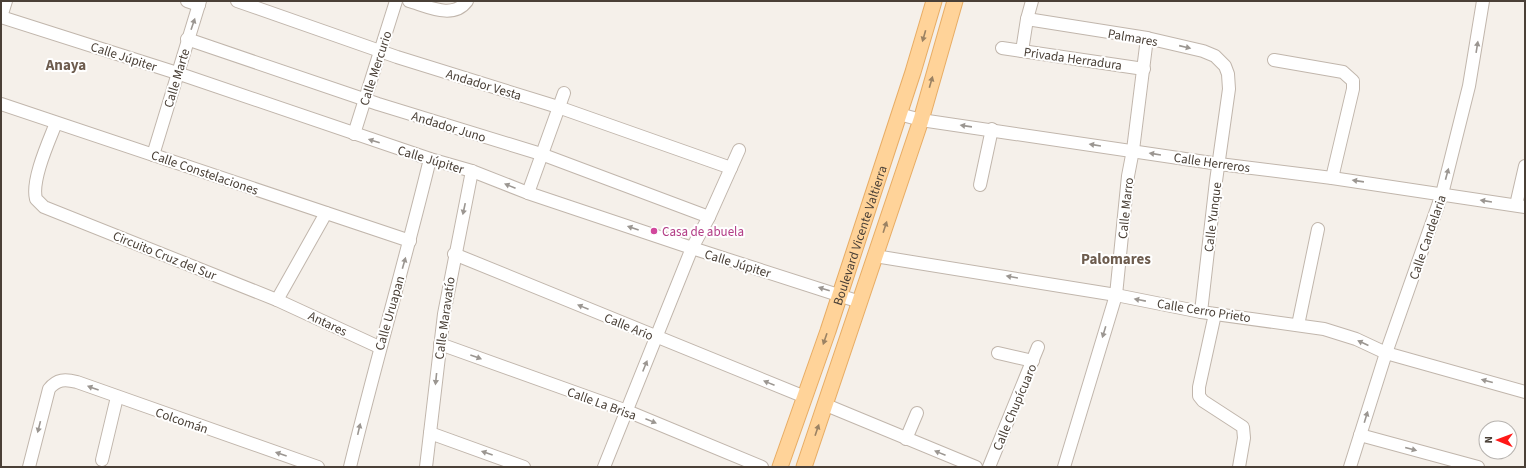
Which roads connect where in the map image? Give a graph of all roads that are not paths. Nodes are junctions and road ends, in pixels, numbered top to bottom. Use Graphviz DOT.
graph roads {
  1 [pos="6,1"];
  2 [pos="187,1"];
  3 [pos="237,1"];
  4 [pos="396,1"];
  5 [pos="409,1"];
  6 [pos="467,1"];
  7 [pos="934,1"];
  8 [pos="955,1"];
  9 [pos="1032,1"];
  10 [pos="1483,1"];
  11 [pos="200,3"];
  12 [pos="1,17"];
  13 [pos="1027,19"];
  14 [pos="1147,38"];
  15 [pos="187,39"];
  16 [pos="1002,48"];
  17 [pos="380,51"];
  18 [pos="1022,51"];
  19 [pos="1274,60"];
  20 [pos="1144,69"];
  21 [pos="177,73"];
  22 [pos="1228,74"];
  23 [pos="564,93"];
  24 [pos="365,99"];
  25 [pos="1,104"];
  26 [pos="558,107"];
  27 [pos="899,114"];
  28 [pos="920,120"];
  29 [pos="56,123"];
  30 [pos="992,129"];
  31 [pos="354,134"];
  32 [pos="739,150"];
  33 [pos="1133,150"];
  34 [pos="153,154"];
  35 [pos="541,154"];
  36 [pos="430,159"];
  37 [pos="1219,164"];
  38 [pos="1525,166"];
  39 [pos="731,168"];
  40 [pos="472,171"];
  41 [pos="1328,177"];
  42 [pos="980,184"];
  43 [pos="528,193"];
  44 [pos="1442,194"];
  45 [pos="1520,206"];
  46 [pos="326,213"];
  47 [pos="709,217"];
  48 [pos="1318,229"];
  49 [pos="410,241"];
  50 [pos="692,248"];
  51 [pos="454,254"];
  52 [pos="875,256"];
  53 [pos="839,294"];
  54 [pos="1116,295"];
  55 [pos="277,300"];
  56 [pos="860,302"];
  57 [pos="1201,312"];
  58 [pos="1215,314"];
  59 [pos="1298,325"];
  60 [pos="656,337"];
  61 [pos="440,344"];
  62 [pos="379,347"];
  63 [pos="1038,347"];
  64 [pos="998,353"];
  65 [pos="1386,353"];
  66 [pos="1033,361"];
  67 [pos="1525,392"];
  68 [pos="117,397"];
  69 [pos="805,397"];
  70 [pos="826,405"];
  71 [pos="627,411"];
  72 [pos="917,413"];
  73 [pos="430,434"];
  74 [pos="1360,435"];
  75 [pos="906,439"];
  76 [pos="102,460"];
  77 [pos="29,467"];
  78 [pos="318,467"];
  79 [pos="350,467"];
  80 [pos="426,467"];
  81 [pos="524,467"];
  82 [pos="604,467"];
  83 [pos="762,467"];
  84 [pos="780,467"];
  85 [pos="804,467"];
  86 [pos="976,467"];
  87 [pos="989,467"];
  88 [pos="1064,467"];
  89 [pos="1238,467"];
  90 [pos="1350,467"];
  91 [pos="1478,467"];
  1 -- 12 [label="street"];
  2 -- 11 [label="street"];
  3 -- 17 [label="street, Andador Vesta"];
  4 -- 17 [label="street, Calle Mercurio"];
  5 -- 6 [label="street"];
  7 -- 27 [label="main road, Boulevard Vicente Valtierra, one-way"];
  28 -- 8 [label="main road, Boulevard Vicente Valtierra, one-way"];
  9 -- 13 [label="street"];
  44 -- 10 [label="street, Calle Candelaria, one-way"];
  15 -- 11 [label="street, Calle Marte, one-way"];
  12 -- 21 [label="street, Calle Júpiter"];
  13 -- 14 [label="street, Palmares"];
  13 -- 18 [label="street"];
  14 -- 20 [label="street, Calle Marro"];
  14 -- 22 [label="street, Palmares, one-way"];
  15 -- 21 [label="street, Calle Marte"];
  15 -- 24 [label="street, Andador Juno"];
  16 -- 18 [label="street, Privada Herradura"];
  17 -- 24 [label="street, Calle Mercurio"];
  17 -- 26 [label="street, Andador Vesta"];
  18 -- 20 [label="street, Privada Herradura"];
  19 -- 41 [label="street"];
  20 -- 33 [label="street, Calle Marro"];
  21 -- 31 [label="street, Calle Júpiter"];
  21 -- 34 [label="street, Calle Marte"];
  22 -- 37 [label="street, Calle Yunque"];
  23 -- 26 [label="street"];
  24 -- 31 [label="street, Calle Mercurio"];
  24 -- 35 [label="street, Andador Juno"];
  25 -- 29 [label="street, Calle Constelaciones"];
  26 -- 35 [label="street"];
  26 -- 39 [label="street, Andador Vesta"];
  27 -- 28 [label="street, Calle Herreros"];
  27 -- 53 [label="main road, Boulevard Vicente Valtierra"];
  30 -- 28 [label="street, Calle Herreros, one-way"];
  52 -- 28 [label="main road, Boulevard Vicente Valtierra, one-way"];
  29 -- 34 [label="street, Calle Constelaciones"];
  29 -- 55 [label="street, Circuito Cruz del Sur"];
  33 -- 30 [label="street, Calle Herreros, one-way"];
  30 -- 42 [label="street"];
  36 -- 31 [label="street, Calle Júpiter, one-way"];
  32 -- 39 [label="street"];
  37 -- 33 [label="street, Calle Herreros, one-way"];
  33 -- 54 [label="street, Calle Marro"];
  34 -- 46 [label="street, Calle Constelaciones"];
  35 -- 43 [label="street"];
  35 -- 47 [label="street, Andador Juno"];
  36 -- 40 [label="street, Calle Júpiter"];
  36 -- 49 [label="street, Calle Uruapan"];
  37 -- 41 [label="street, Calle Herreros"];
  37 -- 57 [label="street, Calle Yunque"];
  38 -- 45 [label="street"];
  39 -- 47 [label="street"];
  43 -- 40 [label="street, Calle Júpiter, one-way"];
  40 -- 51 [label="street, Calle Maravatío, one-way"];
  44 -- 41 [label="street, Calle Herreros, one-way"];
  50 -- 43 [label="street, Calle Júpiter, one-way"];
  45 -- 44 [label="street, Calle Herreros, one-way"];
  44 -- 65 [label="street, Calle Candelaria"];
  46 -- 49 [label="street, Calle Constelaciones"];
  46 -- 55 [label="street"];
  47 -- 50 [label="street"];
  48 -- 59 [label="street"];
  62 -- 49 [label="street, Calle Uruapan, one-way"];
  53 -- 50 [label="street, Calle Júpiter, one-way"];
  50 -- 60 [label="street"];
  60 -- 51 [label="street, Calle Ario, one-way"];
  51 -- 61 [label="street, Calle Maravatío"];
  54 -- 52 [label="street, Calle Cerro Prieto, one-way"];
  52 -- 56 [label="main road, Boulevard Vicente Valtierra"];
  53 -- 56 [label="street, Calle Júpiter"];
  53 -- 69 [label="main road, Boulevard Vicente Valtierra, one-way"];
  57 -- 54 [label="street, Calle Cerro Prieto, one-way"];
  54 -- 88 [label="street, Calle Marro, one-way"];
  55 -- 62 [label="street, Antares"];
  56 -- 70 [label="main road, Boulevard Vicente Valtierra"];
  57 -- 58 [label="street, Calle Cerro Prieto"];
  58 -- 59 [label="street, Calle Cerro Prieto"];
  58 -- 89 [label="street"];
  65 -- 59 [label="street, Calle Cerro Prieto, one-way"];
  69 -- 60 [label="street, Calle Ario, one-way"];
  71 -- 60 [label="street, one-way"];
  61 -- 71 [label="street, Calle La Brisa, one-way"];
  61 -- 73 [label="street, Calle Maravatío, one-way"];
  79 -- 62 [label="street, Calle Uruapan, one-way"];
  63 -- 66 [label="street, Calle Chupícuaro"];
  64 -- 66 [label="street"];
  67 -- 65 [label="street, Calle Cerro Prieto, one-way"];
  74 -- 65 [label="street, Calle Candelaria, one-way"];
  66 -- 87 [label="street, Calle Chupícuaro"];
  68 -- 76 [label="street"];
  68 -- 77 [label="street, Colcomán, one-way"];
  78 -- 68 [label="street, Colcomán, one-way"];
  69 -- 84 [label="main road, Boulevard Vicente Valtierra"];
  70 -- 75 [label="street"];
  85 -- 70 [label="main road, Boulevard Vicente Valtierra, one-way"];
  71 -- 82 [label="street"];
  71 -- 83 [label="street, Calle La Brisa, one-way"];
  72 -- 75 [label="street"];
  73 -- 80 [label="street, Calle Maravatío"];
  81 -- 73 [label="street, one-way"];
  74 -- 90 [label="street, Calle Candelaria"];
  74 -- 91 [label="street, one-way"];
  86 -- 75 [label="street, one-way"];
}
